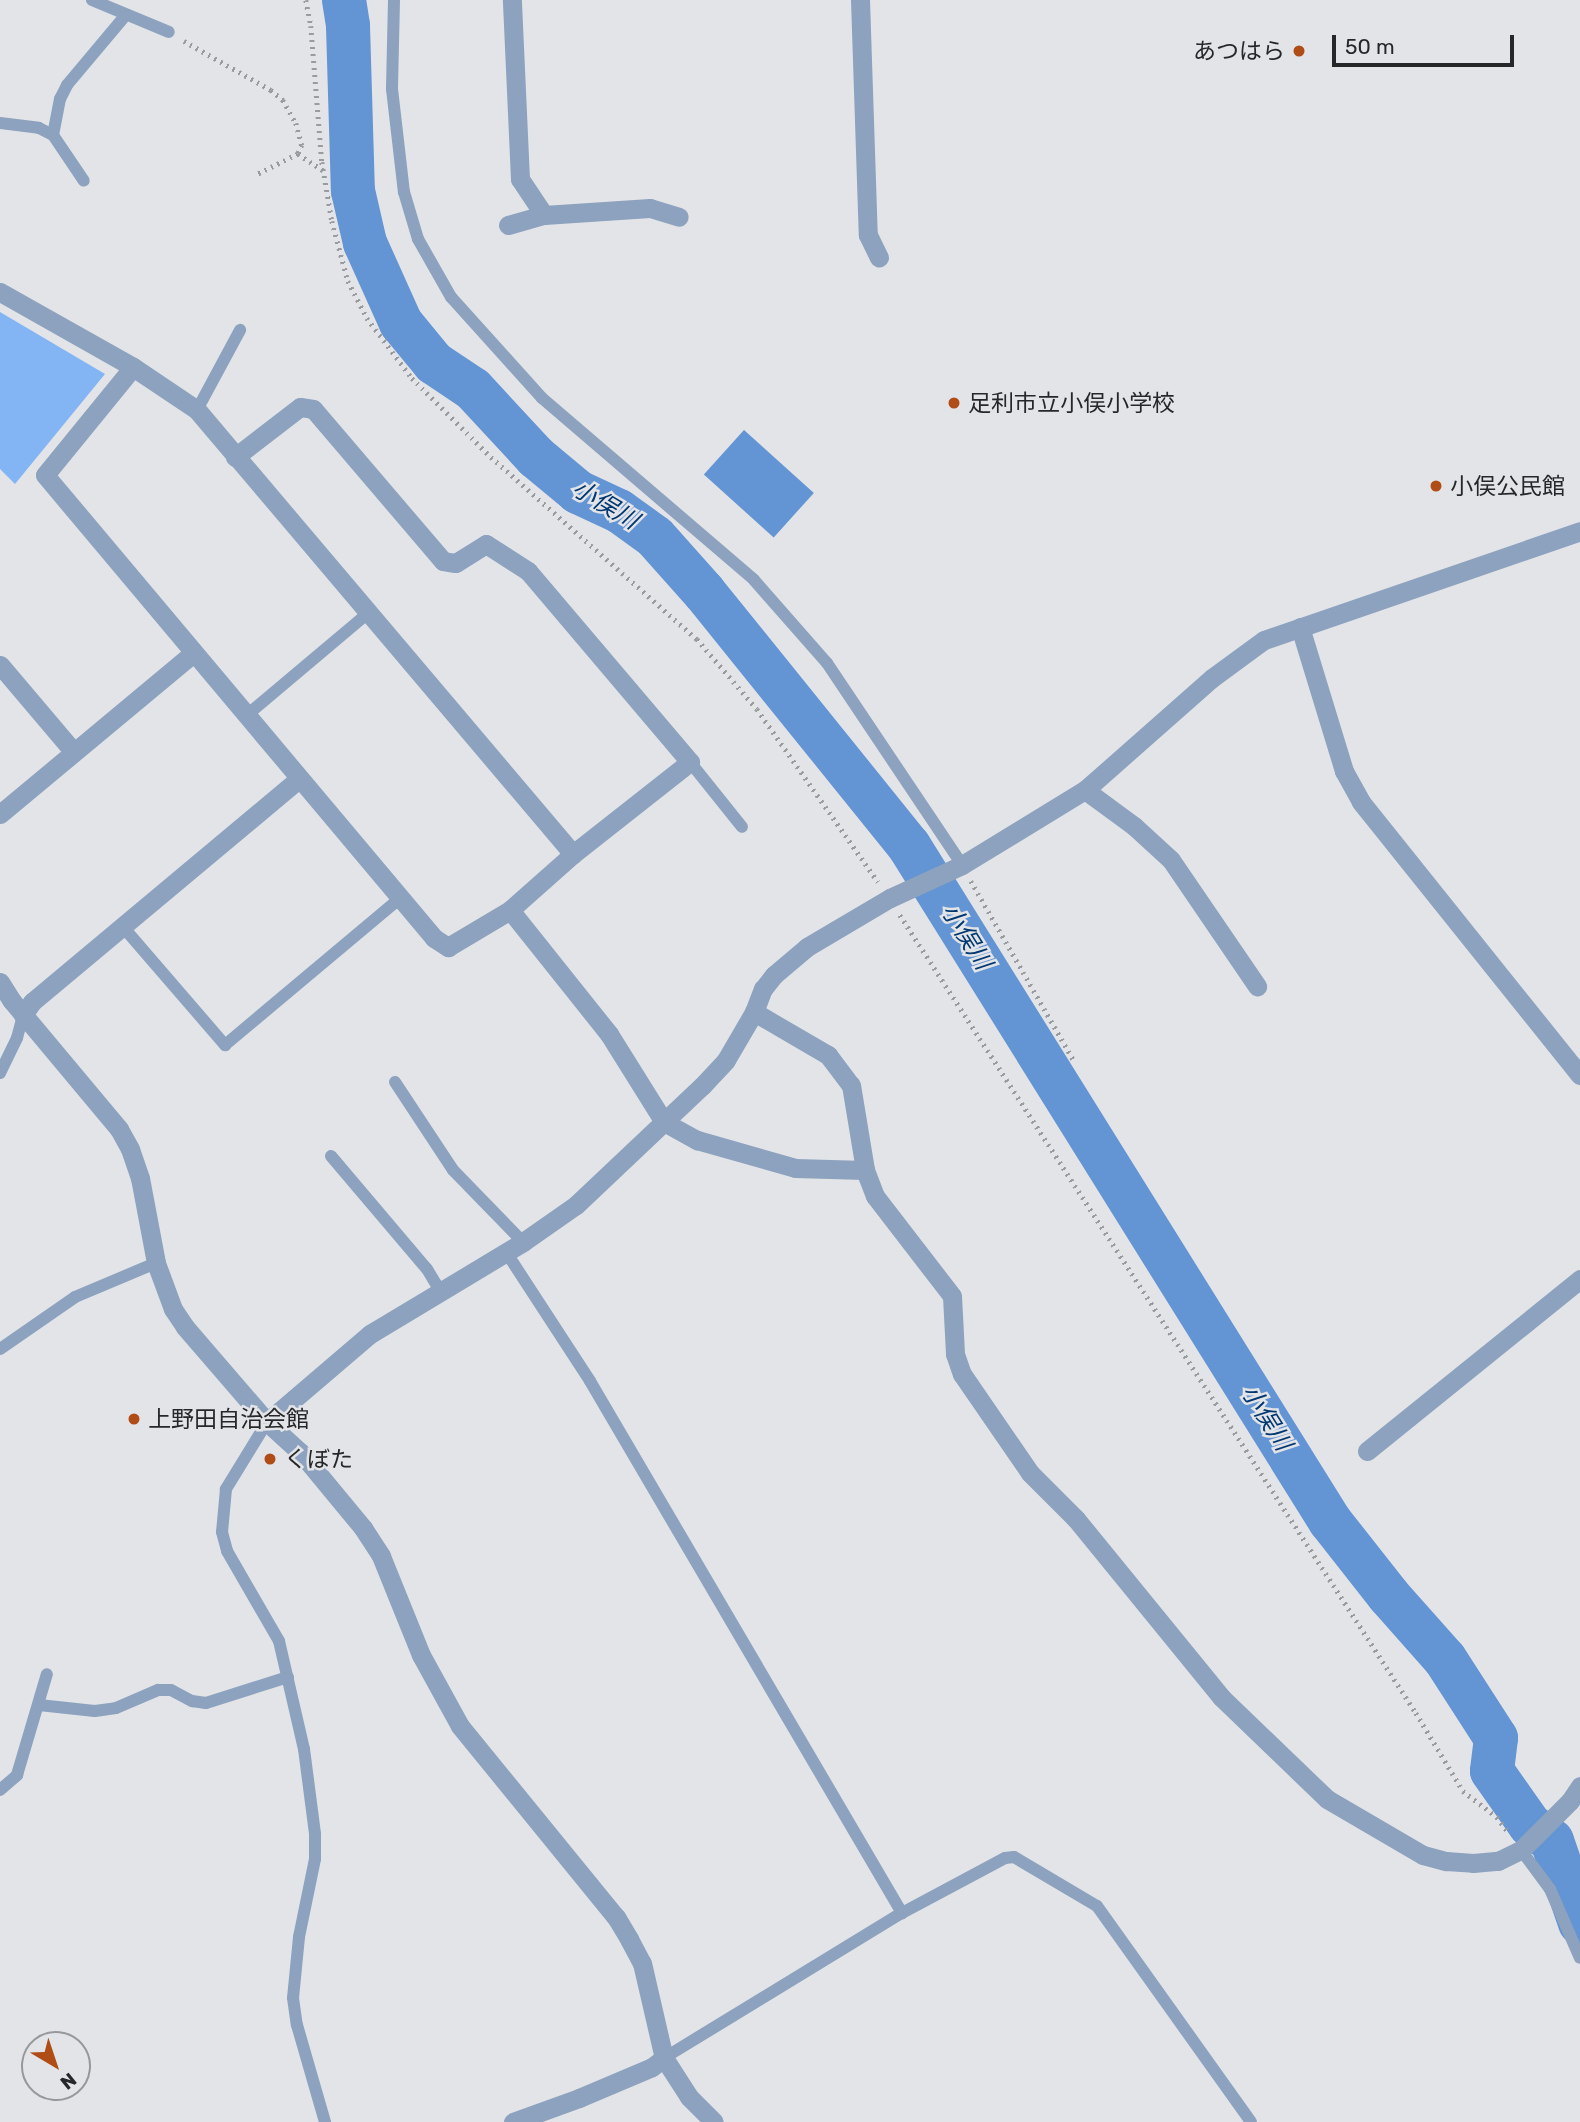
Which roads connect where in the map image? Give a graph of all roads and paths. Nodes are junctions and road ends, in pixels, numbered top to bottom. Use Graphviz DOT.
graph roads {
  1 [pos="92,0"];
  2 [pos="306,0"];
  3 [pos="394,0"];
  4 [pos="512,0"];
  5 [pos="860,0"];
  6 [pos="125,16"];
  7 [pos="169,32"];
  8 [pos="0,123"];
  9 [pos="53,135"];
  10 [pos="298,154"];
  11 [pos="323,170"];
  12 [pos="258,174"];
  13 [pos="84,181"];
  14 [pos="544,215"];
  15 [pos="679,217"];
  16 [pos="508,225"];
  17 [pos="879,258"];
  18 [pos="0,292"];
  19 [pos="240,330"];
  20 [pos="132,367"];
  21 [pos="197,410"];
  22 [pos="235,457"];
  23 [pos="1580,531"];
  24 [pos="368,612"];
  25 [pos="1300,627"];
  26 [pos="192,653"];
  27 [pos="0,665"];
  28 [pos="247,715"];
  29 [pos="74,751"];
  30 [pos="690,762"];
  31 [pos="299,779"];
  32 [pos="1085,790"];
  33 [pos="0,814"];
  34 [pos="742,827"];
  35 [pos="573,854"];
  36 [pos="957,866"];
  37 [pos="894,897"];
  38 [pos="400,898"];
  39 [pos="510,910"];
  40 [pos="124,928"];
  41 [pos="0,982"];
  42 [pos="1257,986"];
  43 [pos="754,1012"];
  44 [pos="23,1015"];
  45 [pos="1074,1061"];
  46 [pos="0,1073"];
  47 [pos="1580,1075"];
  48 [pos="395,1082"];
  49 [pos="664,1122"];
  50 [pos="331,1156"];
  51 [pos="865,1170"];
  52 [pos="523,1242"];
  53 [pos="506,1252"];
  54 [pos="156,1263"];
  55 [pos="1580,1279"];
  56 [pos="440,1291"];
  57 [pos="0,1349"];
  58 [pos="267,1422"];
  59 [pos="1367,1451"];
  60 [pos="47,1674"];
  61 [pos="288,1677"];
  62 [pos="39,1705"];
  63 [pos="0,1790"];
  64 [pos="1575,1794"];
  65 [pos="1524,1847"];
  66 [pos="902,1913"];
  67 [pos="1580,1958"];
  68 [pos="664,2058"];
  69 [pos="325,2122"];
  70 [pos="513,2122"];
  71 [pos="714,2122"];
  72 [pos="1251,2122"];
  1 -- 6 [label="lane"];
  2 -- 11 [label="path"];
  3 -- 36 [label="lane"];
  4 -- 14 [label="street"];
  5 -- 17 [label="street"];
  6 -- 7 [label="lane"];
  6 -- 9 [label="lane"];
  7 -- 10 [label="path"];
  8 -- 9 [label="lane"];
  9 -- 13 [label="lane"];
  10 -- 11 [label="path"];
  10 -- 12 [label="path"];
  11 -- 37 [label="path"];
  14 -- 15 [label="street"];
  14 -- 16 [label="street"];
  18 -- 20 [label="street"];
  19 -- 21 [label="lane"];
  20 -- 21 [label="street"];
  20 -- 26 [label="street"];
  21 -- 22 [label="street"];
  22 -- 24 [label="street"];
  22 -- 30 [label="street"];
  23 -- 25 [label="street"];
  24 -- 28 [label="lane"];
  24 -- 35 [label="street"];
  25 -- 32 [label="street"];
  25 -- 47 [label="street"];
  26 -- 28 [label="street"];
  26 -- 29 [label="street"];
  27 -- 29 [label="street"];
  28 -- 31 [label="street"];
  29 -- 33 [label="street"];
  30 -- 34 [label="lane"];
  30 -- 35 [label="street"];
  31 -- 38 [label="street"];
  31 -- 40 [label="street"];
  32 -- 36 [label="street"];
  32 -- 42 [label="street"];
  35 -- 39 [label="street"];
  36 -- 37 [label="street"];
  36 -- 45 [label="path"];
  37 -- 43 [label="street"];
  37 -- 65 [label="path"];
  38 -- 39 [label="street"];
  38 -- 40 [label="lane"];
  39 -- 49 [label="street"];
  40 -- 44 [label="street"];
  41 -- 44 [label="street"];
  43 -- 49 [label="street"];
  43 -- 51 [label="street"];
  44 -- 46 [label="lane"];
  44 -- 54 [label="street"];
  48 -- 52 [label="lane"];
  49 -- 51 [label="street"];
  49 -- 52 [label="street"];
  50 -- 56 [label="lane"];
  51 -- 65 [label="street"];
  52 -- 53 [label="street"];
  53 -- 56 [label="street"];
  53 -- 66 [label="lane"];
  54 -- 57 [label="lane"];
  54 -- 58 [label="street"];
  55 -- 59 [label="street"];
  56 -- 58 [label="street"];
  58 -- 61 [label="lane"];
  58 -- 68 [label="street"];
  60 -- 62 [label="lane"];
  61 -- 62 [label="lane"];
  61 -- 69 [label="lane"];
  62 -- 63 [label="lane"];
  64 -- 65 [label="street"];
  65 -- 67 [label="lane"];
  66 -- 68 [label="lane"];
  66 -- 72 [label="lane"];
  68 -- 70 [label="street"];
  68 -- 71 [label="street"];
}
